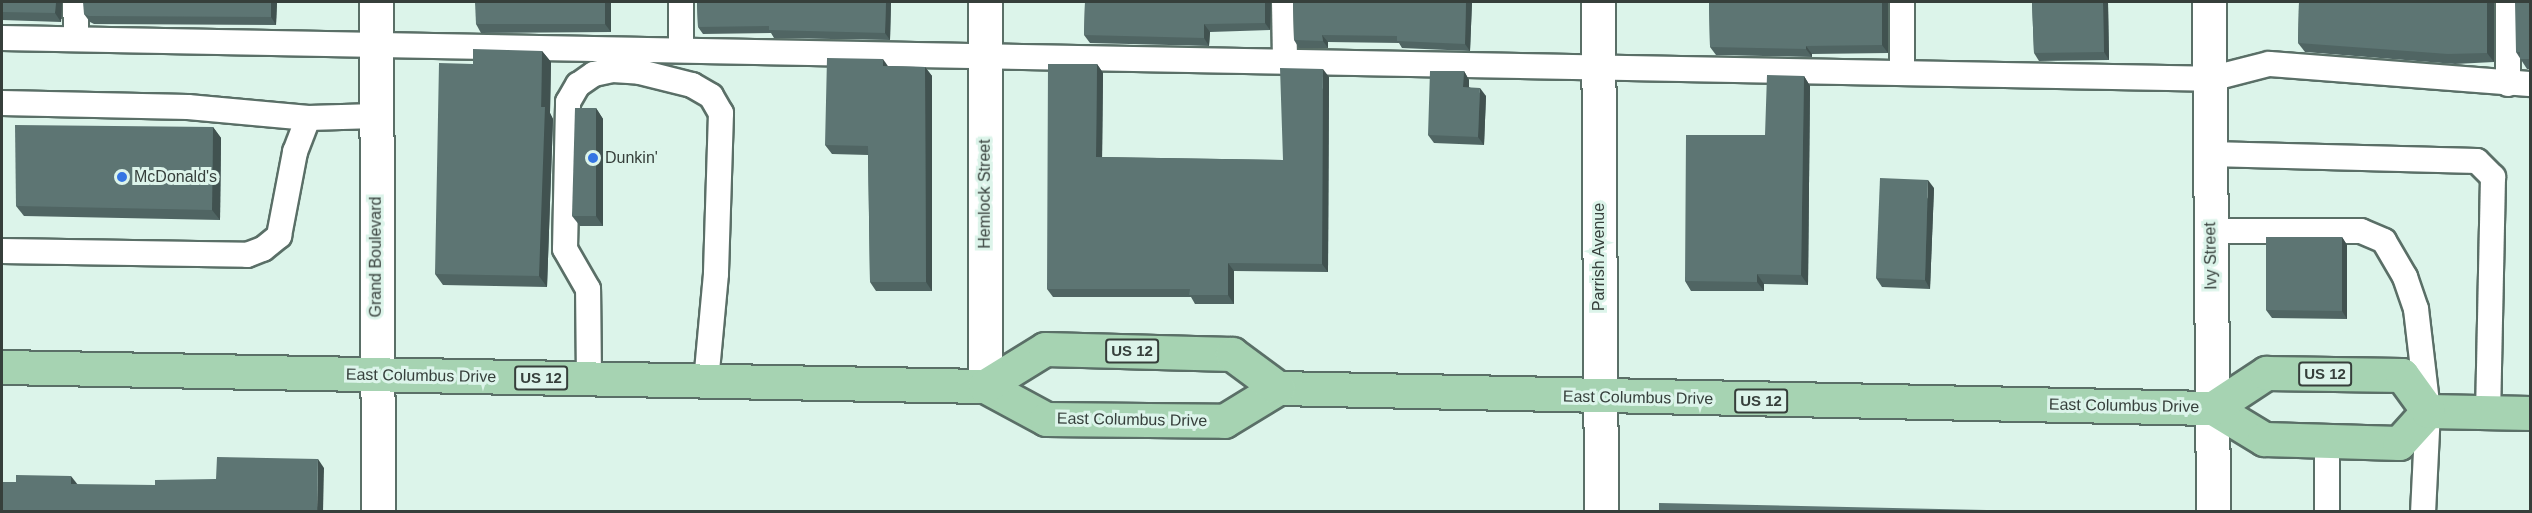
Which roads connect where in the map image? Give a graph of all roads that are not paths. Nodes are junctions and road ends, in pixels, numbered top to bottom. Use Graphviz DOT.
graph roads {
  1 [pos="75,2"];
  2 [pos="376,2"];
  3 [pos="681,2"];
  4 [pos="985,2"];
  5 [pos="1284,2"];
  6 [pos="1598,2"];
  7 [pos="1902,2"];
  8 [pos="2209,2"];
  9 [pos="2508,2"];
  10 [pos="2,38"];
  11 [pos="76,39"];
  12 [pos="376,45"];
  13 [pos="681,50"];
  14 [pos="985,56"];
  15 [pos="1285,62"];
  16 [pos="1598,67"];
  17 [pos="1902,73"];
  18 [pos="2210,79"];
  19 [pos="2519,84"];
  20 [pos="2,103"];
  21 [pos="376,117"];
  22 [pos="309,118"];
  23 [pos="2210,154"];
  24 [pos="2211,231"];
  25 [pos="2,251"];
  26 [pos="2,367"];
  27 [pos="376,375"];
  28 [pos="589,379"];
  29 [pos="706,381"];
  30 [pos="985,386"];
  31 [pos="1278,388"];
  32 [pos="1599,398"];
  33 [pos="2213,408"];
  34 [pos="2428,411"];
  35 [pos="2488,412"];
  36 [pos="2530,413"];
  37 [pos="2326,440"];
  38 [pos="378,512"];
  39 [pos="1601,512"];
  40 [pos="2213,512"];
  41 [pos="2327,512"];
  42 [pos="2423,512"];
  1 -- 11 [label="lane"];
  2 -- 12 [label="street, Grand Boulevard"];
  3 -- 13 [label="lane"];
  4 -- 14 [label="street, Hemlock Street"];
  5 -- 15 [label="lane"];
  6 -- 16 [label="street, Parrish Avenue"];
  7 -- 17 [label="lane"];
  8 -- 18 [label="street, Ivy Street"];
  9 -- 19 [label="lane"];
  10 -- 11 [label="lane"];
  11 -- 12 [label="lane"];
  12 -- 13 [label="lane"];
  12 -- 21 [label="street, Grand Boulevard"];
  13 -- 14 [label="lane"];
  14 -- 15 [label="lane"];
  14 -- 30 [label="street, Hemlock Street"];
  15 -- 16 [label="lane"];
  16 -- 17 [label="lane"];
  16 -- 32 [label="street, Parrish Avenue"];
  17 -- 18 [label="lane"];
  18 -- 19 [label="lane"];
  18 -- 23 [label="street, Ivy Street"];
  20 -- 22 [label="lane"];
  21 -- 22 [label="lane"];
  21 -- 27 [label="street, Grand Boulevard"];
  22 -- 25 [label="lane"];
  23 -- 24 [label="street, Ivy Street"];
  23 -- 35 [label="lane"];
  24 -- 33 [label="street, Ivy Street"];
  24 -- 34 [label="lane"];
  26 -- 27 [label="main road, East Columbus Drive / US 12"];
  27 -- 28 [label="main road, East Columbus Drive / US 12"];
  27 -- 38 [label="street, Grand Boulevard"];
  28 -- 29 [label="main road, East Columbus Drive / US 12"];
  28 -- 29 [label="lane"];
  29 -- 30 [label="main road, East Columbus Drive / US 12"];
  30 -- 31 [label="main road, East Columbus Drive / US 12"];
  30 -- 31 [label="main road, US 12"];
  31 -- 32 [label="main road, East Columbus Drive / US 12"];
  32 -- 33 [label="main road, East Columbus Drive / US 12"];
  32 -- 39 [label="street, Parrish Avenue"];
  33 -- 34 [label="main road, East Columbus Drive / US 12"];
  33 -- 37 [label="main road, East Columbus Drive"];
  33 -- 40 [label="street, Ivy Street"];
  34 -- 35 [label="main road"];
  34 -- 37 [label="main road, East Columbus Drive"];
  34 -- 42 [label="lane"];
  35 -- 36 [label="main road"];
  37 -- 41 [label="lane"];
}
